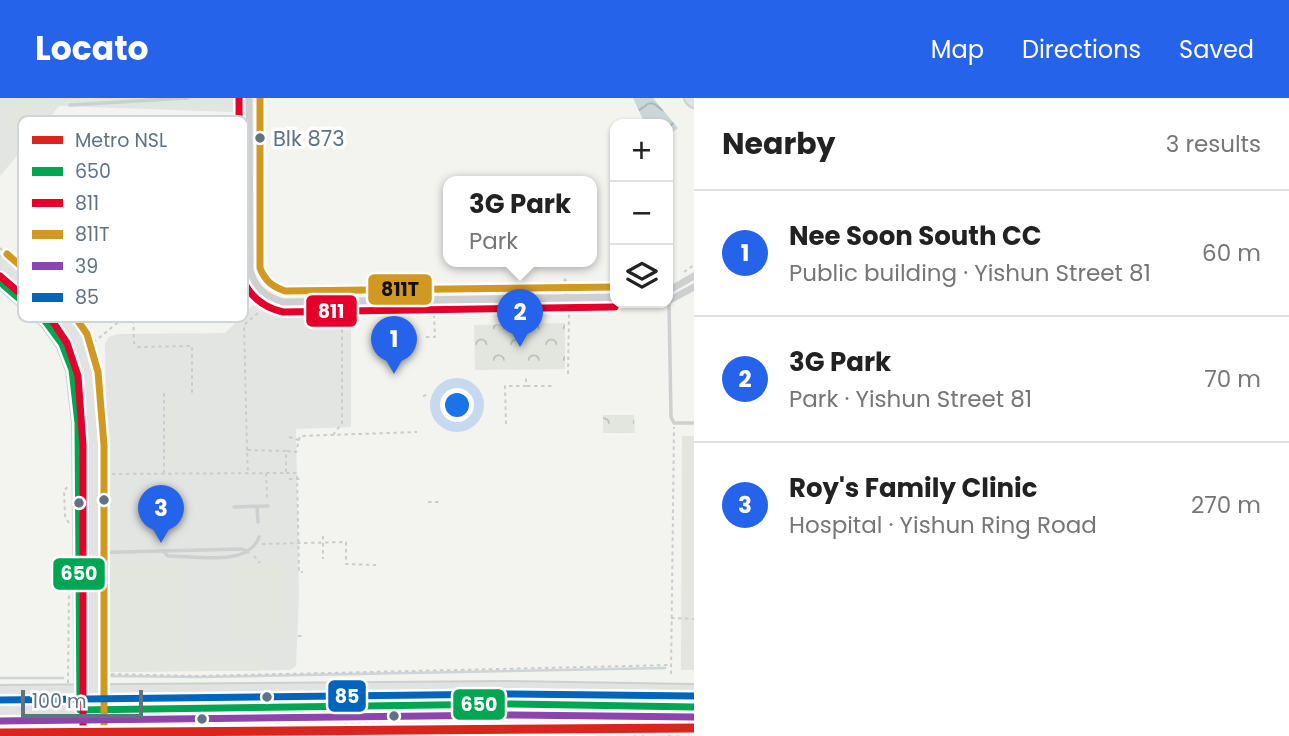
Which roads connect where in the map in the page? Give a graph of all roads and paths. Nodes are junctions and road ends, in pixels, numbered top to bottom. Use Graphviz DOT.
graph roads {
  1 [pos="187,98"];
  2 [pos="239,98"];
  3 [pos="249,98"];
  4 [pos="70,105"];
  5 [pos="239,116"];
  6 [pos="249,125"];
  7 [pos="0,248"];
  8 [pos="0,262"];
  9 [pos="16,262"];
  10 [pos="694,265"];
  11 [pos="680,275"];
  12 [pos="694,276"];
  13 [pos="18,278"];
  14 [pos="565,279"];
  15 [pos="0,282"];
  16 [pos="694,287"];
  17 [pos="673,288"];
  18 [pos="248,290"];
  19 [pos="610,297"];
  20 [pos="18,298"];
  21 [pos="673,298"];
  22 [pos="363,300"];
  23 [pos="579,300"];
  24 [pos="610,301"];
  25 [pos="402,303"];
  26 [pos="567,303"];
  27 [pos="253,308"];
  28 [pos="668,308"];
  29 [pos="363,309"];
  30 [pos="428,312"];
  31 [pos="350,317"];
  32 [pos="46,322"];
  33 [pos="66,322"];
  34 [pos="76,322"];
  35 [pos="118,322"];
  36 [pos="133,322"];
  37 [pos="248,322"];
  38 [pos="248,322"];
  39 [pos="76,326"];
  40 [pos="426,337"];
  41 [pos="87,347"];
  42 [pos="568,374"];
  43 [pos="526,375"];
  44 [pos="526,386"];
  45 [pos="554,386"];
  46 [pos="164,393"];
  47 [pos="192,393"];
  48 [pos="674,423"];
  49 [pos="694,423"];
  50 [pos="506,424"];
  51 [pos="417,432"];
  52 [pos="333,435"];
  53 [pos="289,437"];
  54 [pos="301,440"];
  55 [pos="247,450"];
  56 [pos="286,451"];
  57 [pos="248,473"];
  58 [pos="266,473"];
  59 [pos="286,473"];
  60 [pos="100,474"];
  61 [pos="164,474"];
  62 [pos="289,478"];
  63 [pos="297,479"];
  64 [pos="301,479"];
  65 [pos="71,483"];
  66 [pos="428,502"];
  67 [pos="440,502"];
  68 [pos="268,506"];
  69 [pos="234,507"];
  70 [pos="257,507"];
  71 [pos="258,522"];
  72 [pos="71,527"];
  73 [pos="323,536"];
  74 [pos="259,537"];
  75 [pos="298,543"];
  76 [pos="323,543"];
  77 [pos="256,544"];
  78 [pos="249,552"];
  79 [pos="79,553"];
  80 [pos="92,553"];
  81 [pos="323,559"];
  82 [pos="260,563"];
  83 [pos="376,565"];
  84 [pos="303,572"];
  85 [pos="70,579"];
  86 [pos="671,618"];
  87 [pos="694,619"];
  88 [pos="671,665"];
  89 [pos="483,667"];
  90 [pos="446,668"];
  91 [pos="403,670"];
  92 [pos="104,674"];
  93 [pos="483,674"];
  94 [pos="671,674"];
  95 [pos="446,676"];
  96 [pos="403,677"];
  97 [pos="68,680"];
  98 [pos="482,689"];
  99 [pos="694,691"];
  100 [pos="0,692"];
  101 [pos="79,692"];
  102 [pos="93,692"];
  103 [pos="482,705"];
  104 [pos="694,707"];
  105 [pos="87,710"];
  106 [pos="0,711"];
  107 [pos="694,719"];
  108 [pos="694,727"];
  109 [pos="239,728"];
  110 [pos="50,736"];
  111 [pos="71,736"];
  112 [pos="81,736"];
  113 [pos="93,736"];
  114 [pos="594,736"];
  1 -- 4 [label="lane"];
  2 -- 5 [label="street"];
  3 -- 6 [label="street"];
  6 -- 22 [label="street"];
  7 -- 9 [label="path"];
  8 -- 13 [label="main road"];
  10 -- 11 [label="path"];
  12 -- 17 [label="street"];
  14 -- 26 [label="lane"];
  15 -- 20 [label="main road"];
  16 -- 21 [label="street"];
  18 -- 29 [label="street"];
  19 -- 23 [label="street"];
  22 -- 25 [label="street"];
  22 -- 29 [label="lane"];
  23 -- 24 [label="street"];
  23 -- 26 [label="street"];
  25 -- 26 [label="street"];
  25 -- 29 [label="street"];
  26 -- 42 [label="path"];
  27 -- 37 [label="path"];
  28 -- 48 [label="lane"];
  30 -- 40 [label="path"];
  31 -- 52 [label="path"];
  32 -- 79 [label="main road"];
  33 -- 80 [label="main road"];
  34 -- 39 [label="path"];
  35 -- 41 [label="path"];
  36 -- 47 [label="path"];
  38 -- 55 [label="path"];
  43 -- 44 [label="path"];
  44 -- 45 [label="path"];
  44 -- 50 [label="path"];
  46 -- 61 [label="path"];
  48 -- 49 [label="lane"];
  48 -- 86 [label="path"];
  51 -- 52 [label="path"];
  52 -- 54 [label="path"];
  53 -- 54 [label="path"];
  54 -- 56 [label="path"];
  55 -- 56 [label="path"];
  55 -- 57 [label="path"];
  56 -- 59 [label="path"];
  57 -- 58 [label="path"];
  57 -- 61 [label="path"];
  58 -- 59 [label="path"];
  58 -- 68 [label="path"];
  59 -- 63 [label="path"];
  60 -- 61 [label="path"];
  62 -- 63 [label="path"];
  63 -- 64 [label="path"];
  63 -- 75 [label="path"];
  65 -- 72 [label="path"];
  66 -- 67 [label="path"];
  68 -- 70 [label="lane"];
  69 -- 70 [label="lane"];
  70 -- 71 [label="lane"];
  73 -- 76 [label="path"];
  74 -- 77 [label="lane"];
  75 -- 76 [label="path"];
  75 -- 77 [label="path"];
  75 -- 84 [label="path"];
  76 -- 81 [label="path"];
  76 -- 83 [label="path"];
  77 -- 78 [label="lane"];
  78 -- 80 [label="lane"];
  78 -- 82 [label="path"];
  79 -- 80 [label="lane"];
  79 -- 101 [label="main road"];
  80 -- 102 [label="main road"];
  85 -- 97 [label="path"];
  86 -- 87 [label="path"];
  86 -- 88 [label="path"];
  88 -- 89 [label="path"];
  88 -- 94 [label="path"];
  89 -- 90 [label="path"];
  89 -- 93 [label="path"];
  90 -- 91 [label="path"];
  90 -- 95 [label="path"];
  91 -- 92 [label="path"];
  91 -- 96 [label="path"];
  98 -- 99 [label="main road"];
  98 -- 102 [label="main road"];
  98 -- 103 [label="main road"];
  100 -- 101 [label="main road"];
  101 -- 102 [label="main road"];
  101 -- 105 [label="main road"];
  102 -- 105 [label="main road"];
  103 -- 104 [label="main road"];
  103 -- 105 [label="main road"];
  105 -- 106 [label="main road"];
  105 -- 112 [label="main road"];
  105 -- 113 [label="main road"];
  107 -- 109 [label="path"];
  108 -- 114 [label="path"];
  110 -- 111 [label="path"];
}
